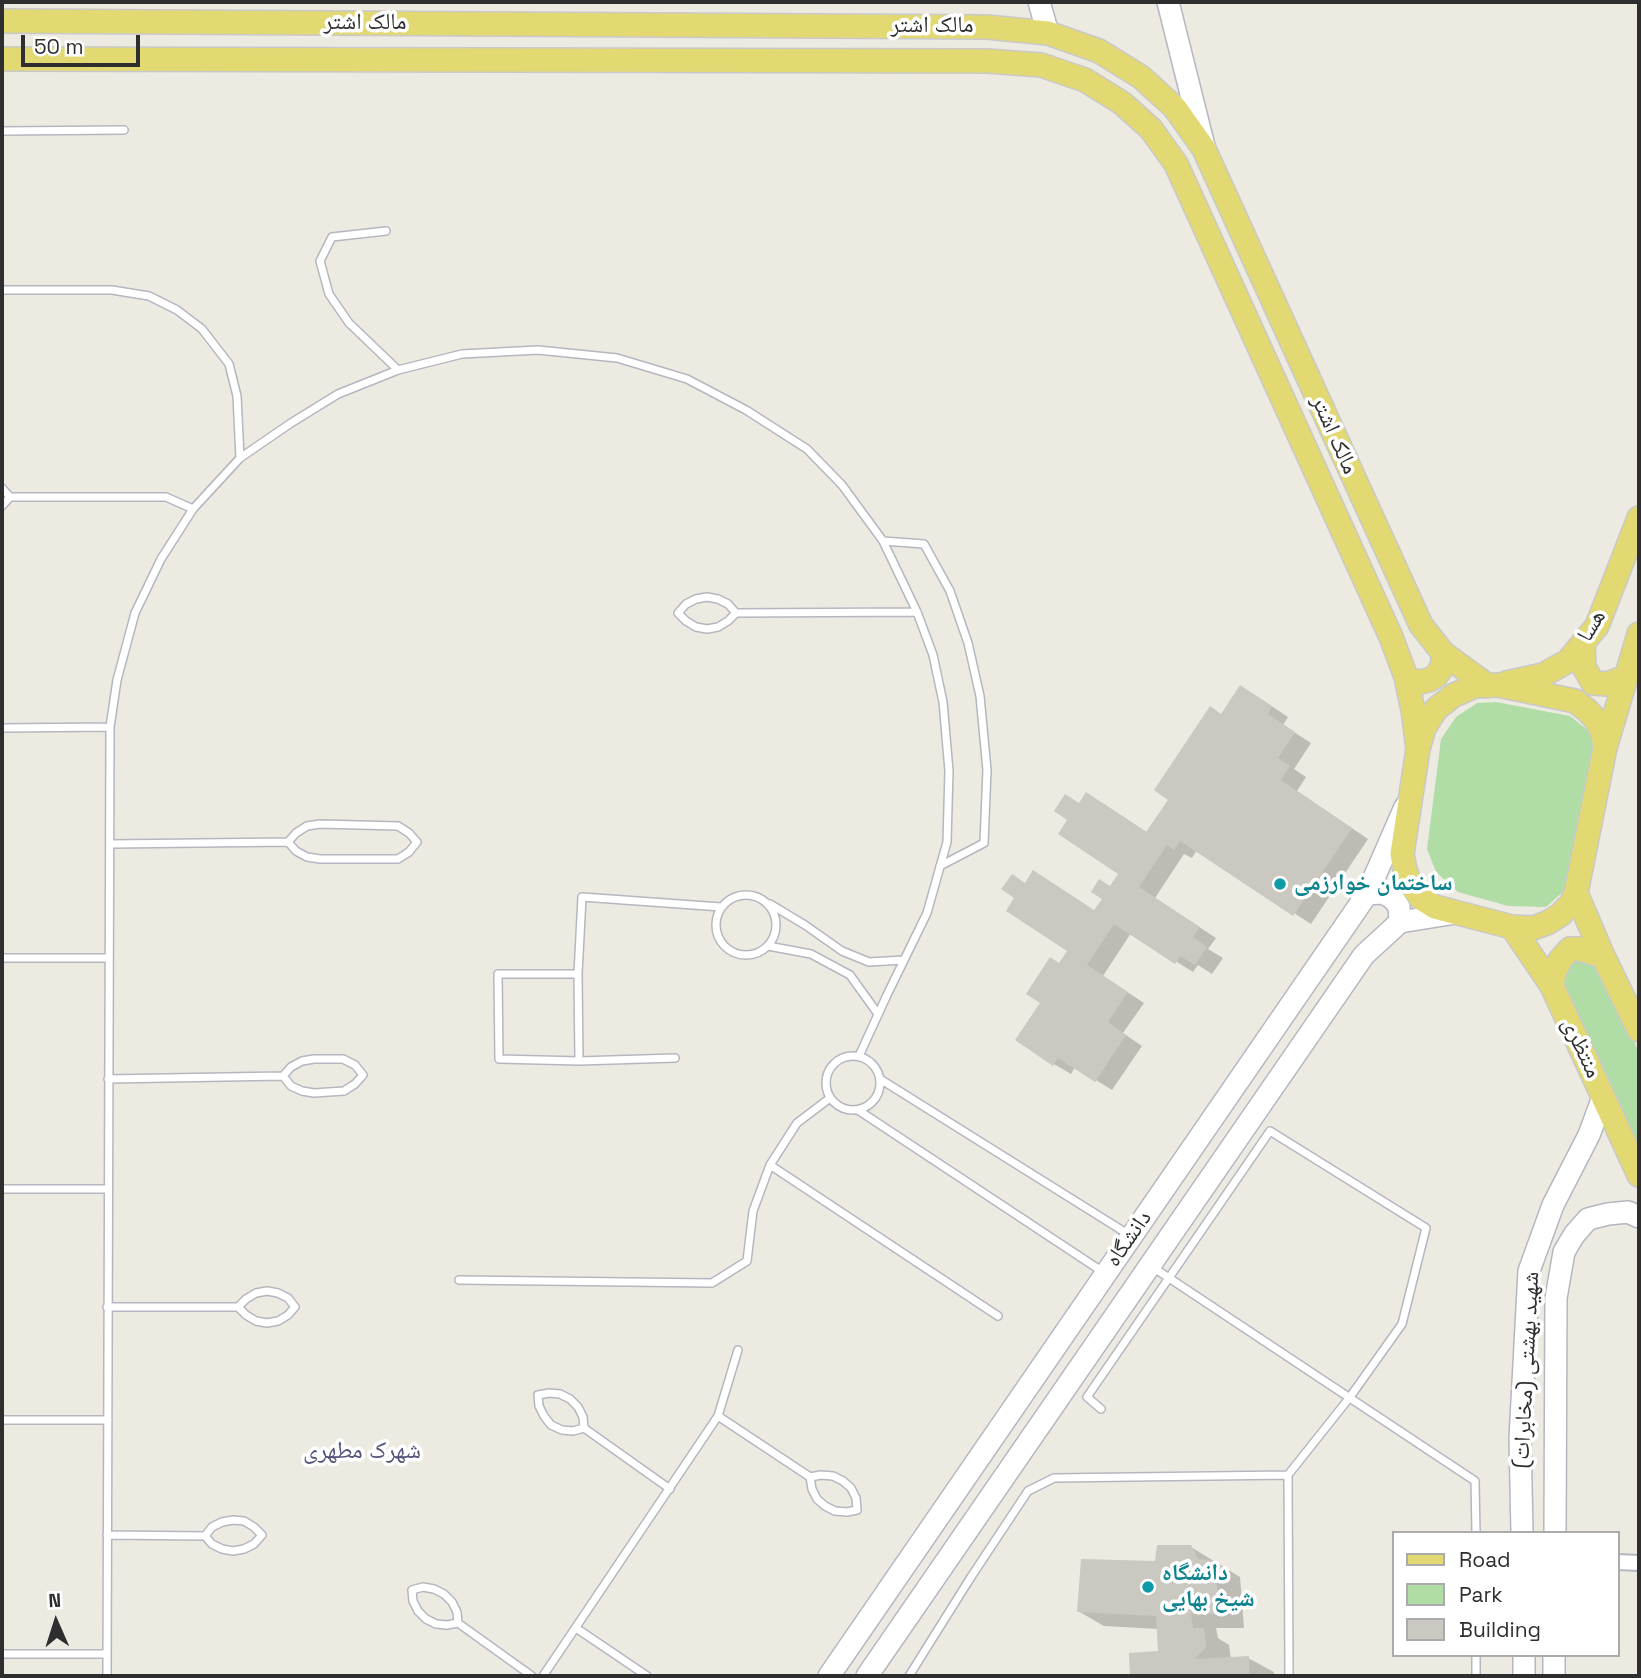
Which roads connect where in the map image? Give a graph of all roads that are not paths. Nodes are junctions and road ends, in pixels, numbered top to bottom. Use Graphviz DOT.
graph roads {
  1 [pos="1039,2"];
  2 [pos="1167,2"];
  3 [pos="2,21"];
  4 [pos="1048,33"];
  5 [pos="2,60"];
  6 [pos="124,130"];
  7 [pos="2,131"];
  8 [pos="1204,149"];
  9 [pos="386,231"];
  10 [pos="2,290"];
  11 [pos="398,370"];
  12 [pos="240,458"];
  13 [pos="2,488"];
  14 [pos="10,497"];
  15 [pos="2,506"];
  16 [pos="193,509"];
  17 [pos="1639,519"];
  18 [pos="883,541"];
  19 [pos="917,612"];
  20 [pos="736,613"];
  21 [pos="1639,634"];
  22 [pos="1583,643"];
  23 [pos="1443,653"];
  24 [pos="1406,677"];
  25 [pos="1626,677"];
  26 [pos="1493,685"];
  27 [pos="110,727"];
  28 [pos="2,728"];
  29 [pos="1605,748"];
  30 [pos="1418,749"];
  31 [pos="1412,792"];
  32 [pos="288,842"];
  33 [pos="110,844"];
  34 [pos="940,866"];
  35 [pos="1576,893"];
  36 [pos="1367,894"];
  37 [pos="766,901"];
  38 [pos="721,907"];
  39 [pos="1456,913"];
  40 [pos="1400,922"];
  41 [pos="1512,927"];
  42 [pos="768,946"];
  43 [pos="1603,956"];
  44 [pos="2,958"];
  45 [pos="109,958"];
  46 [pos="904,960"];
  47 [pos="578,974"];
  48 [pos="1552,986"];
  49 [pos="878,1014"];
  50 [pos="1639,1030"];
  51 [pos="859,1056"];
  52 [pos="675,1058"];
  53 [pos="579,1061"];
  54 [pos="283,1076"];
  55 [pos="108,1079"];
  56 [pos="880,1079"];
  57 [pos="1603,1097"];
  58 [pos="830,1098"];
  59 [pos="858,1110"];
  60 [pos="770,1165"];
  61 [pos="1639,1175"];
  62 [pos="2,1189"];
  63 [pos="107,1189"];
  64 [pos="1639,1217"];
  65 [pos="1132,1236"];
  66 [pos="1150,1265"];
  67 [pos="1106,1274"];
  68 [pos="1169,1278"];
  69 [pos="459,1280"];
  70 [pos="107,1307"];
  71 [pos="238,1307"];
  72 [pos="998,1316"];
  73 [pos="738,1350"];
  74 [pos="1350,1397"];
  75 [pos="1101,1409"];
  76 [pos="718,1416"];
  77 [pos="2,1420"];
  78 [pos="107,1420"];
  79 [pos="584,1428"];
  80 [pos="1288,1475"];
  81 [pos="810,1478"];
  82 [pos="670,1489"];
  83 [pos="1476,1531"];
  84 [pos="1522,1531"];
  85 [pos="1555,1531"];
  86 [pos="107,1535"];
  87 [pos="205,1536"];
  88 [pos="1620,1562"];
  89 [pos="1639,1563"];
  90 [pos="458,1623"];
  91 [pos="576,1628"];
  92 [pos="2,1654"];
  93 [pos="107,1654"];
  94 [pos="1476,1657"];
  95 [pos="1524,1657"];
  96 [pos="1554,1657"];
  97 [pos="107,1676"];
  98 [pos="532,1676"];
  99 [pos="542,1676"];
  100 [pos="648,1676"];
  101 [pos="830,1676"];
  102 [pos="867,1676"];
  103 [pos="909,1676"];
  104 [pos="1289,1676"];
  105 [pos="1476,1676"];
  106 [pos="1524,1676"];
  107 [pos="1554,1676"];
  1 -- 4 [label="main road"];
  2 -- 8 [label="main road"];
  3 -- 4 [label="main road, مالک اشتر"];
  4 -- 8 [label="main road, مالک اشتر"];
  5 -- 24 [label="main road, مالک اشتر"];
  6 -- 7 [label="lane"];
  8 -- 23 [label="main road, مالک اشتر"];
  9 -- 11 [label="lane"];
  10 -- 12 [label="lane"];
  11 -- 12 [label="lane"];
  11 -- 18 [label="lane"];
  12 -- 16 [label="lane"];
  13 -- 14 [label="lane"];
  14 -- 15 [label="lane"];
  14 -- 16 [label="lane"];
  16 -- 27 [label="lane"];
  17 -- 22 [label="main road, هسا"];
  18 -- 19 [label="lane"];
  18 -- 34 [label="lane"];
  19 -- 20 [label="lane"];
  19 -- 34 [label="lane"];
  20 -- 20 [label="lane"];
  21 -- 25 [label="main road, هسا"];
  22 -- 25 [label="main road"];
  22 -- 26 [label="main road, هسا"];
  23 -- 24 [label="main road"];
  23 -- 26 [label="main road, مالک اشتر"];
  24 -- 30 [label="main road, مالک اشتر"];
  25 -- 29 [label="main road, هسا"];
  26 -- 29 [label="main road"];
  26 -- 30 [label="main road"];
  27 -- 28 [label="lane"];
  27 -- 33 [label="lane"];
  29 -- 35 [label="main road"];
  30 -- 31 [label="main road"];
  31 -- 36 [label="main road, دانشگاه"];
  31 -- 39 [label="main road"];
  32 -- 32 [label="lane"];
  32 -- 33 [label="lane"];
  33 -- 45 [label="lane"];
  34 -- 46 [label="lane"];
  35 -- 41 [label="main road"];
  35 -- 43 [label="main road"];
  36 -- 40 [label="main road"];
  36 -- 65 [label="main road, دانشگاه"];
  37 -- 38 [label="lane"];
  37 -- 42 [label="lane"];
  37 -- 46 [label="lane"];
  38 -- 42 [label="lane"];
  38 -- 47 [label="lane"];
  39 -- 40 [label="main road"];
  39 -- 41 [label="main road"];
  40 -- 66 [label="main road, دانشگاه"];
  41 -- 48 [label="main road, منتظری"];
  42 -- 49 [label="lane"];
  43 -- 48 [label="main road"];
  43 -- 50 [label="main road"];
  44 -- 45 [label="lane"];
  45 -- 55 [label="lane"];
  46 -- 49 [label="lane"];
  47 -- 53 [label="lane"];
  47 -- 53 [label="lane"];
  48 -- 57 [label="main road, منتظری"];
  49 -- 51 [label="lane"];
  51 -- 56 [label="lane"];
  51 -- 58 [label="lane"];
  52 -- 53 [label="lane"];
  54 -- 54 [label="lane"];
  54 -- 55 [label="lane"];
  55 -- 63 [label="lane"];
  56 -- 59 [label="lane"];
  56 -- 65 [label="lane"];
  57 -- 61 [label="main road, منتظری"];
  57 -- 84 [label="main road, شهید بهشتی (مخابرات)"];
  58 -- 59 [label="lane"];
  58 -- 60 [label="lane"];
  59 -- 67 [label="lane"];
  60 -- 69 [label="lane"];
  60 -- 72 [label="lane"];
  62 -- 63 [label="lane"];
  63 -- 70 [label="lane"];
  64 -- 85 [label="main road, شهید بهشتی (مخابرات)"];
  65 -- 67 [label="main road, دانشگاه"];
  66 -- 68 [label="lane"];
  66 -- 102 [label="main road, دانشگاه"];
  67 -- 101 [label="main road, دانشگاه"];
  68 -- 74 [label="lane"];
  68 -- 74 [label="lane"];
  68 -- 75 [label="lane"];
  70 -- 71 [label="lane"];
  70 -- 78 [label="lane"];
  71 -- 71 [label="lane"];
  73 -- 76 [label="lane"];
  74 -- 80 [label="lane"];
  74 -- 83 [label="lane"];
  76 -- 81 [label="lane"];
  76 -- 82 [label="lane"];
  77 -- 78 [label="lane"];
  78 -- 86 [label="lane"];
  79 -- 79 [label="lane"];
  79 -- 82 [label="lane"];
  80 -- 103 [label="lane"];
  80 -- 104 [label="lane"];
  81 -- 81 [label="lane"];
  82 -- 91 [label="lane"];
  86 -- 87 [label="lane"];
  86 -- 93 [label="lane"];
  87 -- 87 [label="lane"];
  88 -- 89 [label="street"];
  90 -- 90 [label="lane"];
  90 -- 98 [label="lane"];
  91 -- 99 [label="lane"];
  91 -- 100 [label="lane"];
  92 -- 93 [label="lane"];
  93 -- 97 [label="lane"];
  94 -- 105 [label="lane"];
  95 -- 106 [label="main road"];
  96 -- 107 [label="main road"];
}
